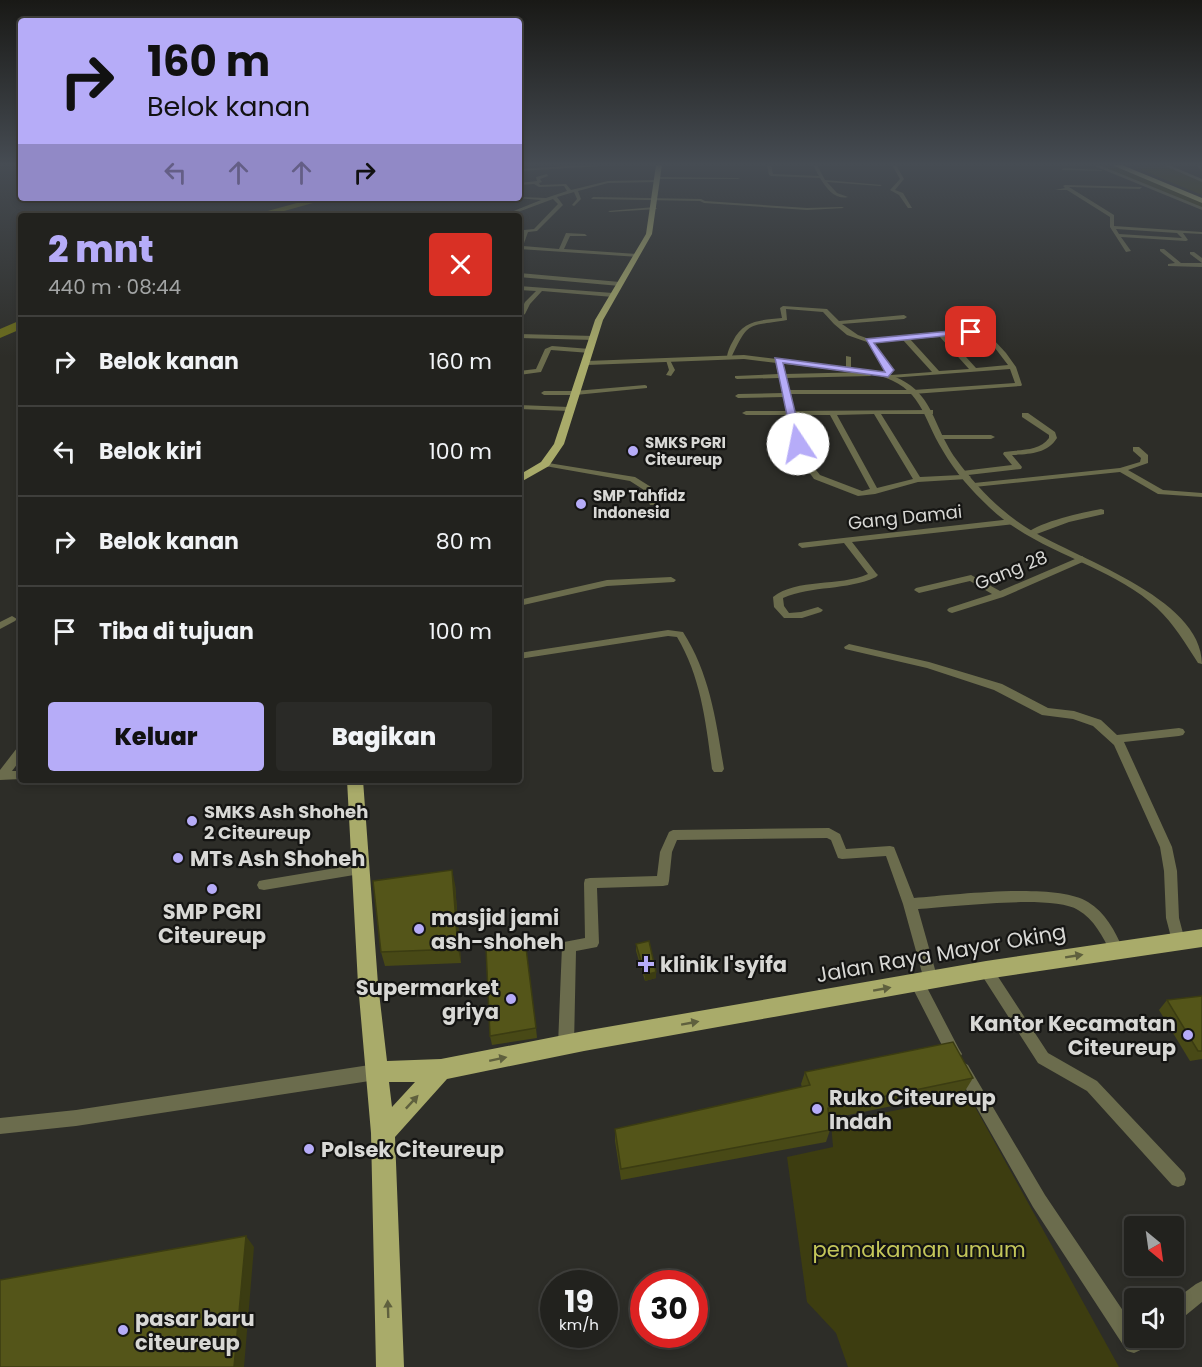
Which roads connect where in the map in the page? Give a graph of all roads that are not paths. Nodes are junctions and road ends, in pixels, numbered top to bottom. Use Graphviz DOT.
graph roads {
  1 [pos="536,229"];
  2 [pos="650,229"];
  3 [pos="1113,229"];
  4 [pos="1136,229"];
  5 [pos="1179,232"];
  6 [pos="1202,233"];
  7 [pos="585,235"];
  8 [pos="1118,235"];
  9 [pos="522,240"];
  10 [pos="522,247"];
  11 [pos="1162,250"];
  12 [pos="560,251"];
  13 [pos="1128,251"];
  14 [pos="1192,253"];
  15 [pos="637,256"];
  16 [pos="1170,264"];
  17 [pos="1180,264"];
  18 [pos="1202,264"];
  19 [pos="522,275"];
  20 [pos="620,284"];
  21 [pos="522,287"];
  22 [pos="540,290"];
  23 [pos="613,295"];
  24 [pos="522,298"];
  25 [pos="531,299"];
  26 [pos="522,314"];
  27 [pos="904,317"];
  28 [pos="836,323"];
  29 [pos="942,335"];
  30 [pos="522,336"];
  31 [pos="594,338"];
  32 [pos="905,338"];
  33 [pos="869,341"];
  34 [pos="590,351"];
  35 [pos="729,357"];
  36 [pos="848,357"];
  37 [pos="778,360"];
  38 [pos="668,361"];
  39 [pos="587,363"];
  40 [pos="1013,367"];
  41 [pos="849,369"];
  42 [pos="974,370"];
  43 [pos="522,373"];
  44 [pos="937,373"];
  45 [pos="870,374"];
  46 [pos="669,375"];
  47 [pos="782,376"];
  48 [pos="890,376"];
  49 [pos="737,377"];
  50 [pos="645,387"];
  51 [pos="913,392"];
  52 [pos="544,393"];
  53 [pos="575,393"];
  54 [pos="787,394"];
  55 [pos="738,396"];
  56 [pos="522,407"];
  57 [pos="569,409"];
  58 [pos="876,412"];
  59 [pos="930,412"];
  60 [pos="746,413"];
  61 [pos="792,413"];
  62 [pos="833,413"];
  63 [pos="1025,415"];
  64 [pos="991,436"];
  65 [pos="940,437"];
  66 [pos="1136,449"];
  67 [pos="545,464"];
  68 [pos="1121,470"];
  69 [pos="965,475"];
  70 [pos="522,478"];
  71 [pos="918,480"];
  72 [pos="974,485"];
  73 [pos="875,492"];
  74 [pos="1202,495"];
  75 [pos="652,503"];
  76 [pos="1101,512"];
  77 [pos="1012,522"];
  78 [pos="1031,533"];
  79 [pos="846,540"];
  80 [pos="802,545"];
  81 [pos="1082,559"];
  82 [pos="671,580"];
  83 [pos="920,590"];
  84 [pos="1000,595"];
  85 [pos="522,602"];
  86 [pos="818,610"];
  87 [pos="952,610"];
  88 [pos="12,619"];
  89 [pos="0,626"];
  90 [pos="849,646"];
  91 [pos="522,656"];
  92 [pos="1202,660"];
  93 [pos="1179,732"];
  94 [pos="1114,739"];
  95 [pos="18,755"];
  96 [pos="718,769"];
  97 [pos="18,775"];
  98 [pos="1,776"];
  99 [pos="355,783"];
  100 [pos="360,869"];
  101 [pos="264,885"];
  102 [pos="910,904"];
  103 [pos="1202,938"];
  104 [pos="1178,941"];
  105 [pos="1116,949"];
  106 [pos="986,970"];
  107 [pos="924,981"];
  108 [pos="566,1045"];
  109 [pos="441,1070"];
  110 [pos="376,1072"];
  111 [pos="0,1126"];
  112 [pos="383,1133"];
  113 [pos="1178,1179"];
  114 [pos="1202,1290"];
  115 [pos="1184,1304"];
  116 [pos="1124,1329"];
  117 [pos="390,1367"];
  1 -- 9 [label="street"];
  2 -- 15 [label="main road"];
  3 -- 8 [label="street"];
  4 -- 5 [label="street"];
  5 -- 6 [label="street"];
  5 -- 8 [label="street"];
  7 -- 12 [label="street"];
  8 -- 13 [label="street"];
  10 -- 12 [label="street"];
  11 -- 17 [label="street"];
  12 -- 15 [label="street"];
  14 -- 18 [label="street"];
  15 -- 20 [label="main road"];
  16 -- 17 [label="street"];
  17 -- 18 [label="street"];
  19 -- 20 [label="street"];
  20 -- 23 [label="main road"];
  21 -- 22 [label="street"];
  22 -- 23 [label="street"];
  22 -- 25 [label="street"];
  23 -- 31 [label="main road"];
  24 -- 25 [label="street"];
  25 -- 26 [label="street"];
  27 -- 28 [label="street"];
  28 -- 33 [label="street"];
  28 -- 35 [label="street"];
  29 -- 32 [label="street"];
  29 -- 40 [label="street"];
  29 -- 42 [label="street"];
  30 -- 31 [label="street"];
  31 -- 34 [label="main road"];
  32 -- 33 [label="street"];
  32 -- 44 [label="street"];
  33 -- 48 [label="street"];
  34 -- 39 [label="main road"];
  34 -- 43 [label="street"];
  35 -- 37 [label="street"];
  35 -- 38 [label="street"];
  36 -- 41 [label="street"];
  37 -- 41 [label="street"];
  37 -- 47 [label="street"];
  38 -- 39 [label="street"];
  38 -- 46 [label="street"];
  39 -- 53 [label="main road"];
  40 -- 42 [label="street"];
  40 -- 51 [label="street"];
  41 -- 48 [label="street"];
  42 -- 44 [label="street"];
  44 -- 48 [label="street"];
  45 -- 47 [label="street"];
  47 -- 49 [label="street"];
  47 -- 54 [label="street"];
  48 -- 51 [label="street"];
  50 -- 53 [label="street"];
  51 -- 54 [label="street"];
  51 -- 59 [label="street"];
  52 -- 53 [label="street"];
  53 -- 57 [label="main road"];
  54 -- 55 [label="street"];
  54 -- 61 [label="street"];
  56 -- 57 [label="street"];
  57 -- 67 [label="main road"];
  58 -- 59 [label="street"];
  58 -- 62 [label="street"];
  58 -- 71 [label="street"];
  59 -- 65 [label="street"];
  60 -- 61 [label="street"];
  61 -- 62 [label="street"];
  61 -- 73 [label="street"];
  62 -- 73 [label="street"];
  63 -- 69 [label="street"];
  64 -- 65 [label="street"];
  65 -- 69 [label="street"];
  66 -- 68 [label="street"];
  67 -- 70 [label="main road"];
  67 -- 75 [label="street"];
  68 -- 72 [label="street"];
  68 -- 74 [label="street"];
  69 -- 71 [label="street"];
  69 -- 72 [label="street"];
  71 -- 73 [label="street"];
  72 -- 77 [label="street"];
  76 -- 78 [label="street"];
  77 -- 78 [label="street"];
  77 -- 79 [label="street, Gang Damai"];
  78 -- 81 [label="street"];
  79 -- 80 [label="street, Gang Damai"];
  79 -- 86 [label="street"];
  81 -- 84 [label="street, Gang 28"];
  81 -- 92 [label="street"];
  82 -- 85 [label="street"];
  83 -- 84 [label="street"];
  84 -- 87 [label="street, Gang 28"];
  88 -- 89 [label="street"];
  90 -- 94 [label="street"];
  91 -- 96 [label="street"];
  93 -- 94 [label="street"];
  94 -- 104 [label="street"];
  95 -- 98 [label="street"];
  97 -- 98 [label="street"];
  99 -- 100 [label="main road"];
  100 -- 101 [label="street"];
  100 -- 110 [label="main road"];
  102 -- 105 [label="street"];
  102 -- 107 [label="street"];
  102 -- 108 [label="street"];
  103 -- 104 [label="main road, Jalan Raya Mayor Oking"];
  104 -- 105 [label="main road, Jalan Raya Mayor Oking"];
  106 -- 105 [label="main road, Jalan Raya Mayor Oking, one-way"];
  106 -- 107 [label="main road, Jalan Raya Mayor Oking"];
  106 -- 113 [label="street"];
  108 -- 107 [label="main road, Jalan Raya Mayor Oking, one-way"];
  107 -- 116 [label="street"];
  109 -- 108 [label="main road, Jalan Raya Mayor Oking, one-way"];
  109 -- 110 [label="main road, Jalan Raya Mayor Oking"];
  112 -- 109 [label="main road, one-way"];
  110 -- 111 [label="street"];
  110 -- 112 [label="main road"];
  117 -- 112 [label="main road, one-way"];
  114 -- 115 [label="street"];
}
